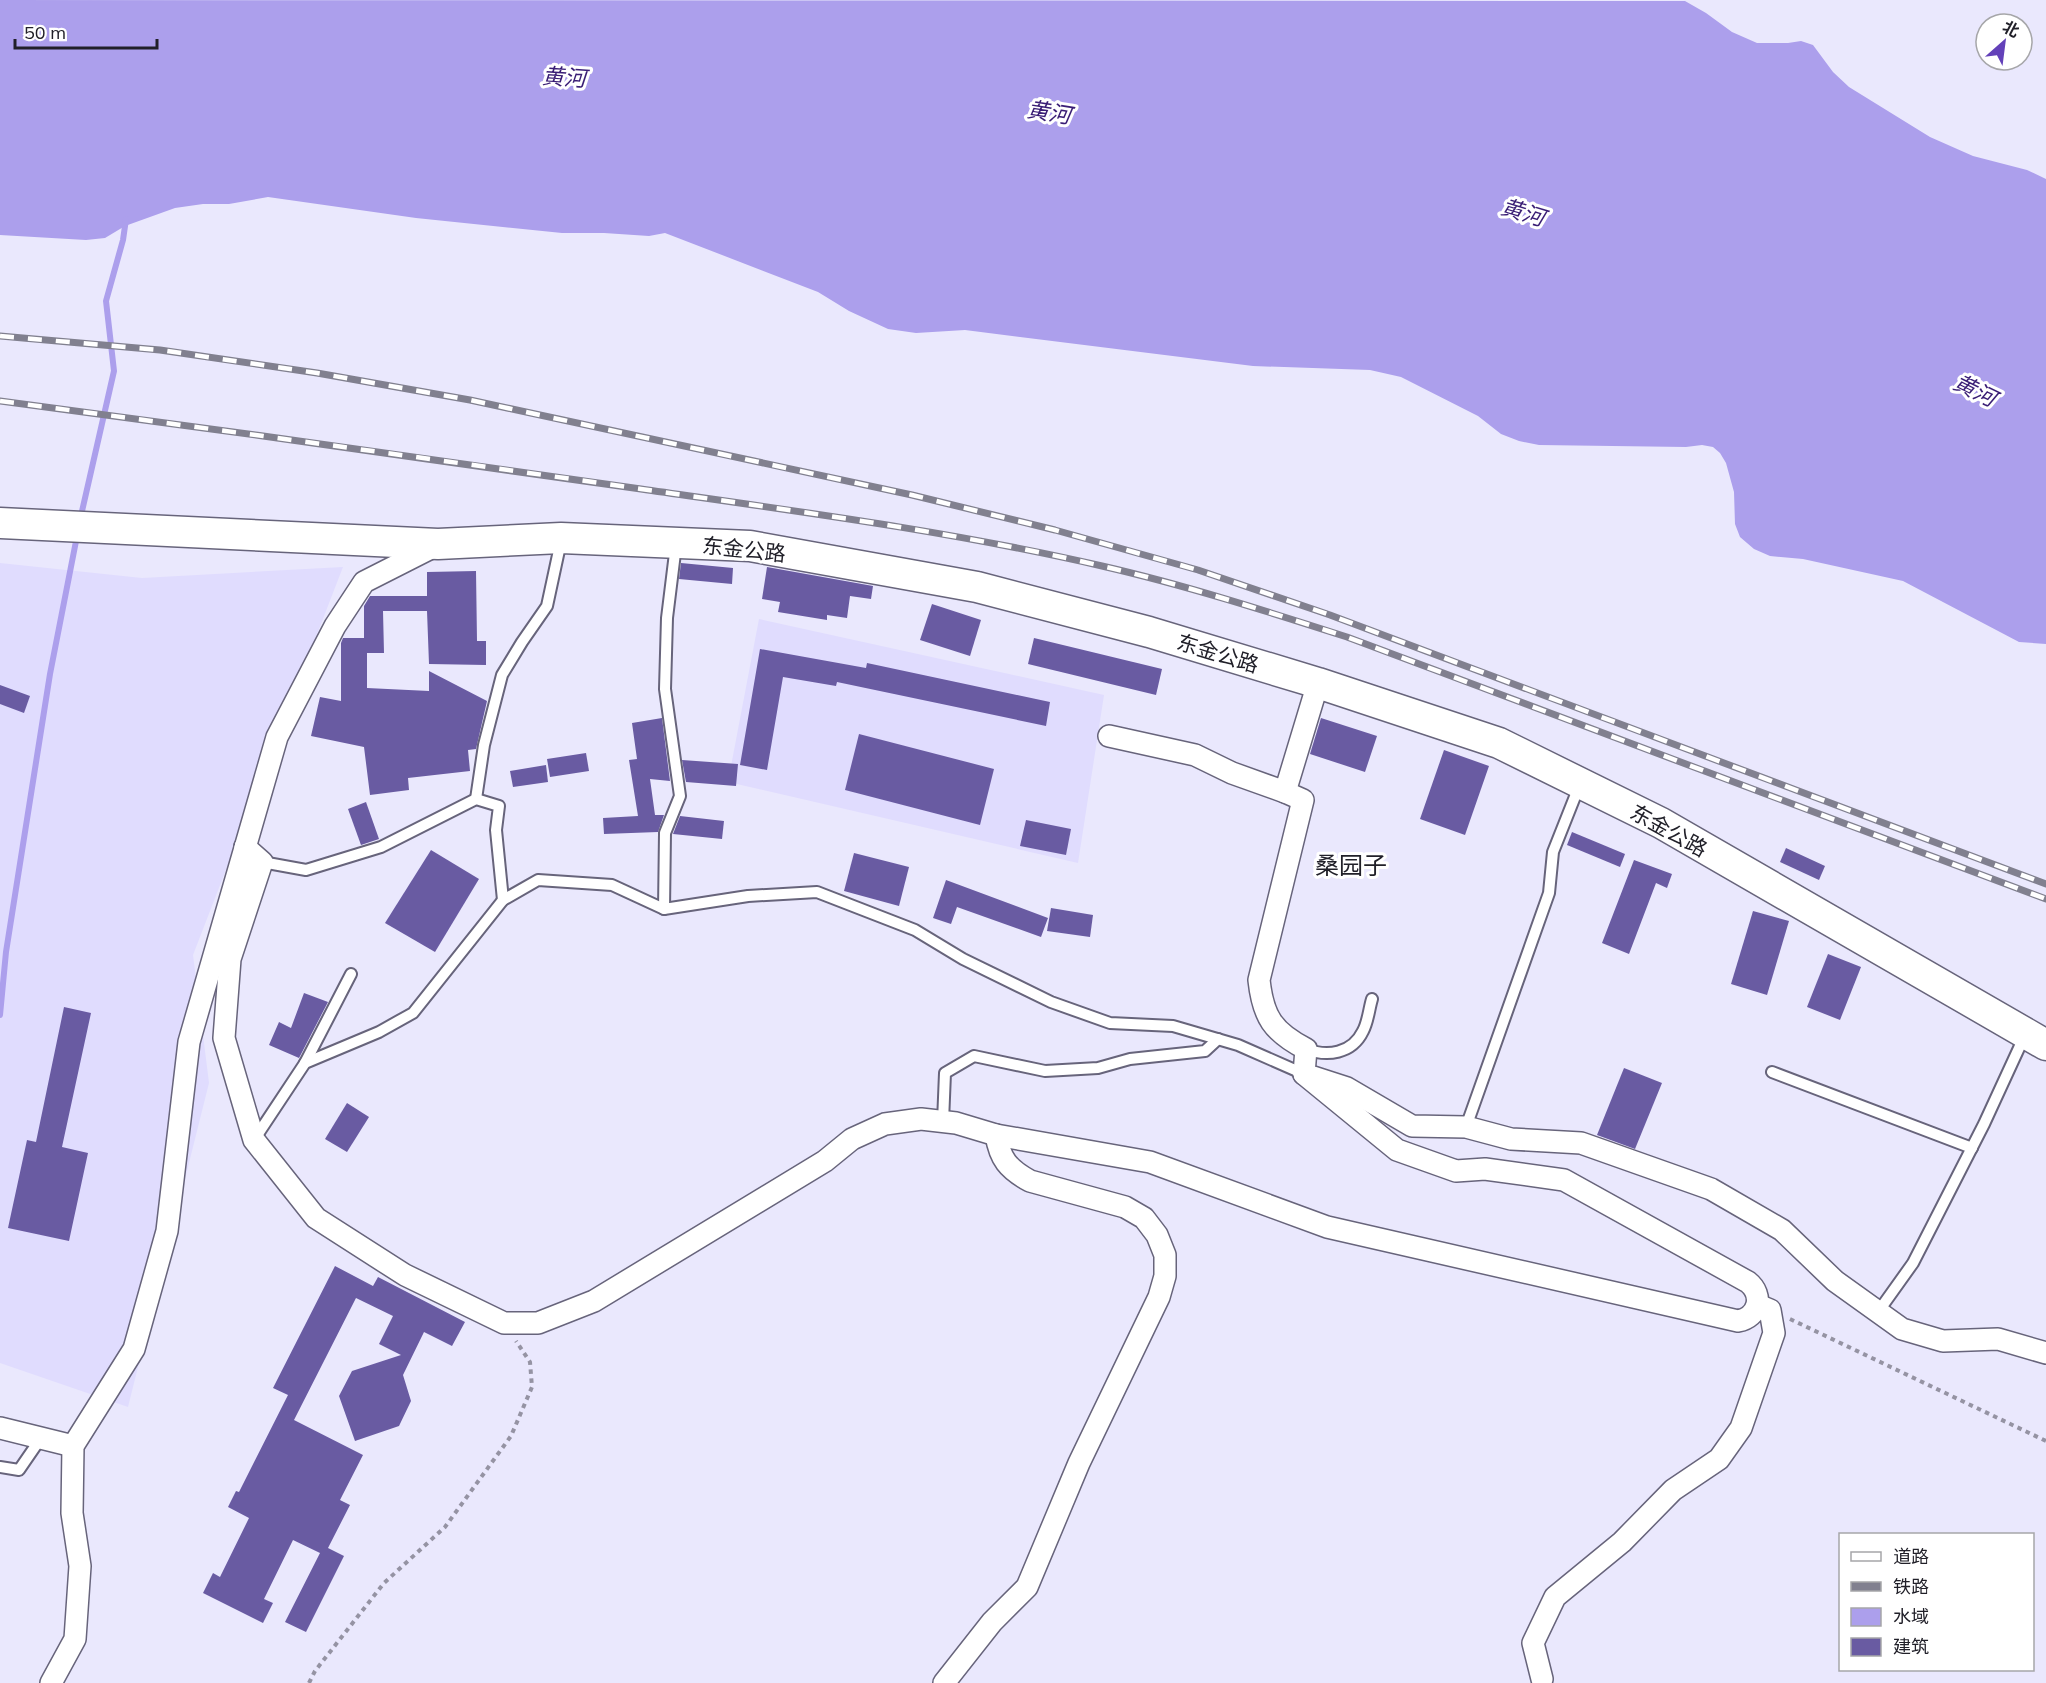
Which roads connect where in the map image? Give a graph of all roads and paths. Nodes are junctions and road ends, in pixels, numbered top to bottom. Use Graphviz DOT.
graph roads {
  1 [pos="0,524"];
  2 [pos="561,538"];
  3 [pos="438,544"];
  4 [pos="677,544"];
  5 [pos="1318,682"];
  6 [pos="1109,736"];
  7 [pos="1581,783"];
  8 [pos="1285,792"];
  9 [pos="476,799"];
  10 [pos="245,847"];
  11 [pos="262,862"];
  12 [pos="502,900"];
  13 [pos="664,909"];
  14 [pos="351,974"];
  15 [pos="1372,999"];
  16 [pos="1218,1039"];
  17 [pos="2036,1040"];
  18 [pos="1306,1049"];
  19 [pos="305,1063"];
  20 [pos="1772,1072"];
  21 [pos="1304,1074"];
  22 [pos="943,1122"];
  23 [pos="1466,1128"];
  24 [pos="996,1135"];
  25 [pos="254,1140"];
  26 [pos="1972,1148"];
  27 [pos="1764,1307"];
  28 [pos="1878,1312"];
  29 [pos="504,1323"];
  30 [pos="2046,1353"];
  31 [pos="0,1428"];
  32 [pos="41,1438"];
  33 [pos="2046,1441"];
  34 [pos="73,1446"];
  35 [pos="0,1467"];
  36 [pos="1542,1679"];
  37 [pos="51,1683"];
  38 [pos="309,1683"];
  39 [pos="944,1683"];
  1 -- 3 [label="main road, 东金公路"];
  2 -- 3 [label="main road, 东金公路"];
  2 -- 4 [label="main road, 东金公路"];
  2 -- 9 [label="lane"];
  3 -- 10 [label="street"];
  4 -- 5 [label="main road, 东金公路"];
  4 -- 13 [label="lane"];
  5 -- 7 [label="main road, 东金公路"];
  5 -- 8 [label="street"];
  6 -- 8 [label="street"];
  7 -- 17 [label="main road, 东金公路"];
  7 -- 23 [label="lane"];
  8 -- 18 [label="street"];
  9 -- 11 [label="lane"];
  9 -- 12 [label="lane"];
  10 -- 11 [label="street"];
  10 -- 34 [label="street"];
  11 -- 25 [label="street"];
  12 -- 13 [label="lane"];
  12 -- 19 [label="lane"];
  13 -- 16 [label="lane"];
  14 -- 19 [label="lane"];
  15 -- 18 [label="lane"];
  16 -- 21 [label="lane"];
  16 -- 22 [label="lane"];
  17 -- 26 [label="lane"];
  18 -- 21 [label="street"];
  19 -- 25 [label="lane"];
  20 -- 26 [label="lane"];
  21 -- 23 [label="street"];
  21 -- 27 [label="street"];
  22 -- 24 [label="street"];
  22 -- 29 [label="street"];
  23 -- 28 [label="street"];
  24 -- 27 [label="street"];
  24 -- 39 [label="street"];
  25 -- 29 [label="street"];
  26 -- 28 [label="lane"];
  27 -- 33 [label="path"];
  27 -- 36 [label="street"];
  28 -- 30 [label="street"];
  29 -- 38 [label="path"];
  31 -- 32 [label="street"];
  32 -- 34 [label="street"];
  32 -- 35 [label="lane"];
  34 -- 37 [label="street"];
}
